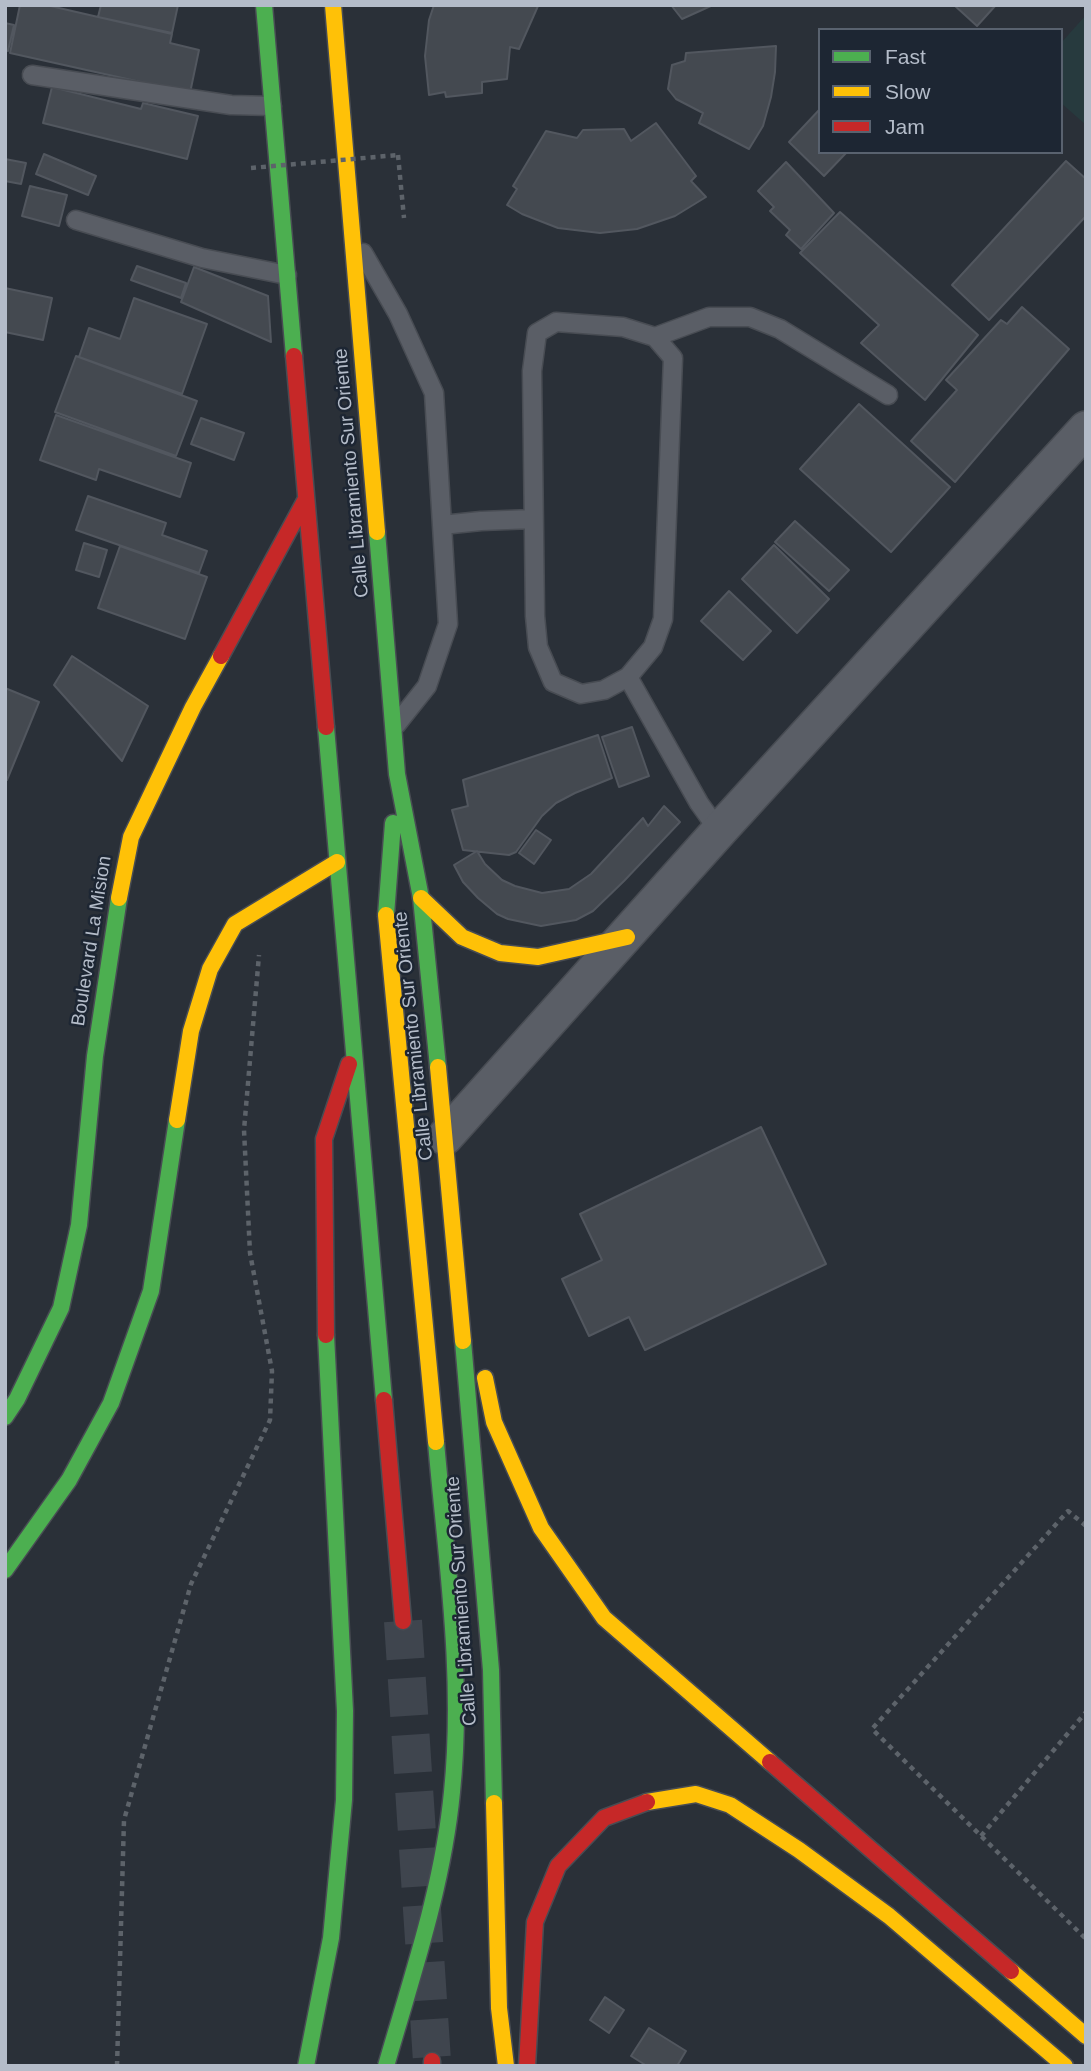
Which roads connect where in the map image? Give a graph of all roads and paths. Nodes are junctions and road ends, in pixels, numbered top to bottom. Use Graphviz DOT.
graph roads {
  1 [pos="264,5"];
  2 [pos="333,5"];
  3 [pos="32,75"];
  4 [pos="272,106"];
  5 [pos="251,168"];
  6 [pos="404,218"];
  7 [pos="76,220"];
  8 [pos="353,234"];
  9 [pos="287,275"];
  10 [pos="656,337"];
  11 [pos="888,396"];
  12 [pos="1086,429"];
  13 [pos="306,499"];
  14 [pos="533,519"];
  15 [pos="442,525"];
  16 [pos="628,677"];
  17 [pos="394,728"];
  18 [pos="397,774"];
  19 [pos="719,831"];
  20 [pos="337,862"];
  21 [pos="421,898"];
  22 [pos="263,905"];
  23 [pos="626,937"];
  24 [pos="354,1050"];
  25 [pos="445,1138"];
  26 [pos="453,1230"];
  27 [pos="5,1417"];
  28 [pos="1086,1526"];
  29 [pos="5,1570"];
  30 [pos="403,1621"];
  31 [pos="1086,1712"];
  32 [pos="981,1836"];
  33 [pos="1086,1928"];
  34 [pos="1080,1934"];
  35 [pos="1086,1939"];
  36 [pos="1086,2036"];
  37 [pos="1055,2063"];
  38 [pos="117,2066"];
  39 [pos="306,2066"];
  40 [pos="386,2066"];
  41 [pos="506,2066"];
  42 [pos="527,2066"];
  1 -- 4 [label="main road"];
  2 -- 8 [label="main road, Calle Libramiento Sur Oriente"];
  3 -- 4 [label="lane"];
  4 -- 9 [label="main road"];
  5 -- 6 [label="path, bridge"];
  7 -- 9 [label="lane"];
  8 -- 15 [label="lane"];
  8 -- 17 [label="main road, Calle Libramiento Sur Oriente"];
  9 -- 13 [label="main road"];
  10 -- 11 [label="lane"];
  10 -- 14 [label="lane"];
  10 -- 16 [label="lane"];
  12 -- 19 [label="street"];
  13 -- 20 [label="main road"];
  13 -- 27 [label="main road, Boulevard La Mision"];
  14 -- 15 [label="lane"];
  14 -- 16 [label="lane"];
  15 -- 17 [label="lane"];
  16 -- 19 [label="lane"];
  17 -- 18 [label="main road, Calle Libramiento Sur Oriente"];
  18 -- 21 [label="main road, Calle Libramiento Sur Oriente"];
  18 -- 40 [label="main road, bridge"];
  19 -- 23 [label="street"];
  20 -- 22 [label="main road"];
  20 -- 24 [label="main road"];
  21 -- 23 [label="main road"];
  21 -- 25 [label="main road, Calle Libramiento Sur Oriente"];
  22 -- 29 [label="main road"];
  22 -- 38 [label="path"];
  23 -- 25 [label="street"];
  24 -- 30 [label="main road"];
  24 -- 39 [label="main road"];
  25 -- 26 [label="main road, Calle Libramiento Sur Oriente"];
  26 -- 36 [label="main road"];
  26 -- 41 [label="main road, Calle Libramiento Sur Oriente"];
  28 -- 32 [label="path"];
  31 -- 32 [label="path"];
  32 -- 34 [label="path"];
  33 -- 34 [label="path"];
  34 -- 35 [label="path"];
  37 -- 42 [label="main road"];
}
